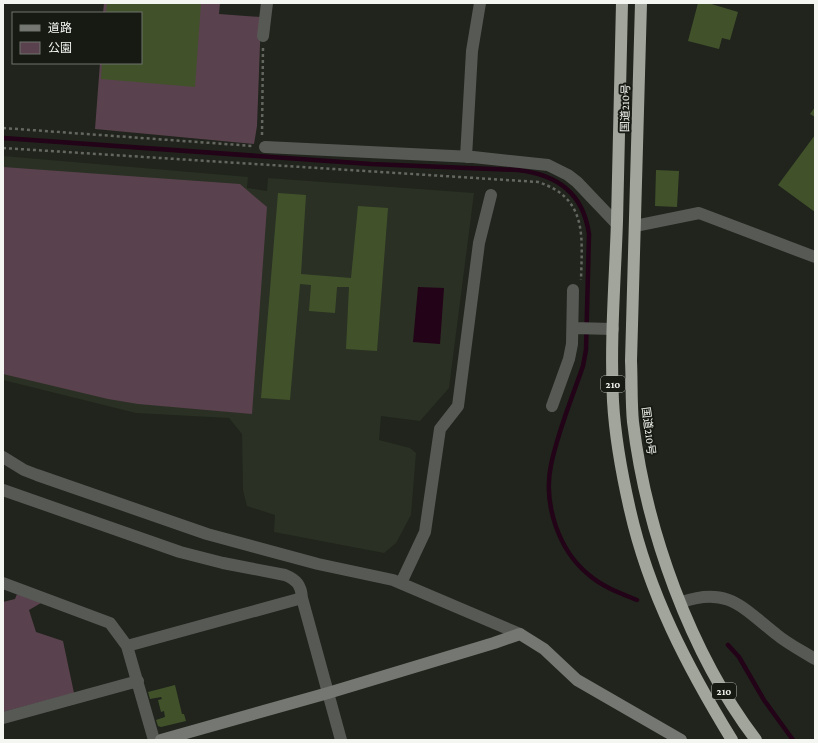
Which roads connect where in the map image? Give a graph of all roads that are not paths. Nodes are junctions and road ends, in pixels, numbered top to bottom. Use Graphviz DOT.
graph roads {
  1 [pos="267,3"];
  2 [pos="480,3"];
  3 [pos="622,3"];
  4 [pos="640,3"];
  5 [pos="263,36"];
  6 [pos="262,145"];
  7 [pos="466,157"];
  8 [pos="491,195"];
  9 [pos="616,223"];
  10 [pos="635,226"];
  11 [pos="815,257"];
  12 [pos="577,286"];
  13 [pos="577,328"];
  14 [pos="613,329"];
  15 [pos="552,406"];
  16 [pos="3,457"];
  17 [pos="3,490"];
  18 [pos="3,583"];
  19 [pos="401,583"];
  20 [pos="302,598"];
  21 [pos="682,602"];
  22 [pos="520,634"];
  23 [pos="128,646"];
  24 [pos="815,659"];
  25 [pos="138,681"];
  26 [pos="328,693"];
  27 [pos="3,718"];
  28 [pos="154,740"];
  29 [pos="161,740"];
  30 [pos="341,740"];
  31 [pos="681,740"];
  32 [pos="732,740"];
  33 [pos="756,740"];
  1 -- 5 [label="street"];
  2 -- 7 [label="street"];
  3 -- 9 [label="highway, 国道210号 / 210"];
  4 -- 10 [label="highway, 国道210号 / 210"];
  6 -- 7 [label="street"];
  7 -- 9 [label="street"];
  8 -- 19 [label="street"];
  9 -- 14 [label="highway, 国道210号 / 210"];
  10 -- 11 [label="street"];
  10 -- 21 [label="highway, 国道210号 / 210"];
  12 -- 13 [label="street"];
  13 -- 14 [label="street"];
  13 -- 15 [label="street"];
  14 -- 32 [label="highway, 国道210号 / 210"];
  16 -- 19 [label="street"];
  17 -- 20 [label="street"];
  18 -- 23 [label="street"];
  19 -- 22 [label="street"];
  20 -- 23 [label="street"];
  20 -- 26 [label="street"];
  21 -- 24 [label="street"];
  21 -- 33 [label="highway, 国道210号 / 210"];
  22 -- 26 [label="street"];
  22 -- 31 [label="street"];
  23 -- 25 [label="street"];
  25 -- 27 [label="street"];
  25 -- 28 [label="street"];
  26 -- 29 [label="street"];
  26 -- 30 [label="street"];
}
